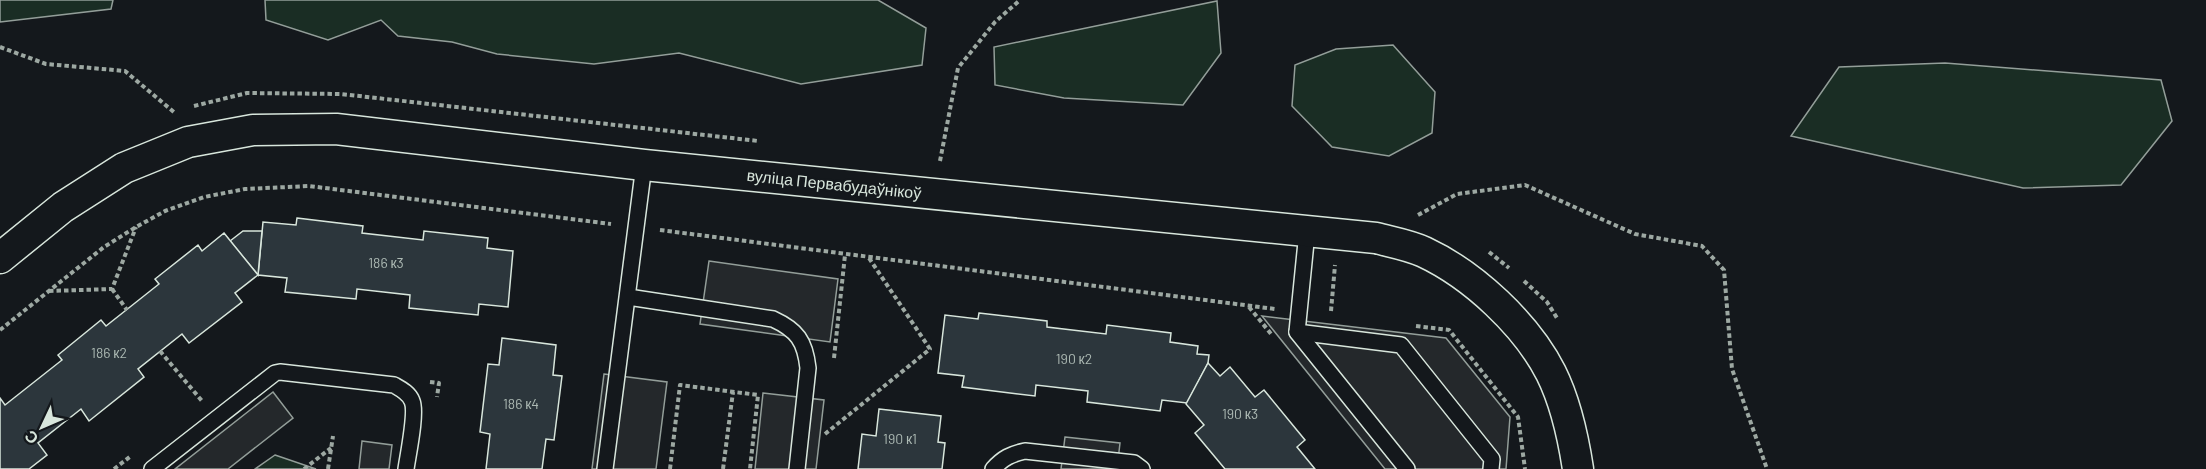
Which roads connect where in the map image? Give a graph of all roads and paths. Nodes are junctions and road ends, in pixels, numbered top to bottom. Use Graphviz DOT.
graph roads {
  1 [pos="1020,0"];
  2 [pos="0,47"];
  3 [pos="188,142"];
  4 [pos="940,161"];
  5 [pos="644,165"];
  6 [pos="136,227"];
  7 [pos="635,227"];
  8 [pos="1307,232"];
  9 [pos="1376,238"];
  10 [pos="0,258"];
  11 [pos="869,258"];
  12 [pos="112,289"];
  13 [pos="48,291"];
  14 [pos="627,297"];
  15 [pos="127,310"];
  16 [pos="1298,311"];
  17 [pos="1406,324"];
  18 [pos="0,330"];
  19 [pos="1297,332"];
  20 [pos="160,351"];
  21 [pos="733,392"];
  22 [pos="202,402"];
  23 [pos="825,434"];
  24 [pos="333,436"];
  25 [pos="331,448"];
  26 [pos="152,469"];
  27 [pos="304,469"];
  28 [pos="328,469"];
  29 [pos="406,469"];
  30 [pos="605,469"];
  31 [pos="670,469"];
  32 [pos="723,469"];
  33 [pos="750,469"];
  34 [pos="797,469"];
  35 [pos="993,469"];
  36 [pos="1142,469"];
  37 [pos="1407,469"];
  38 [pos="1491,469"];
  39 [pos="1525,469"];
  40 [pos="1578,469"];
  41 [pos="1767,469"];
  1 -- 4 [label="path"];
  2 -- 3 [label="path"];
  3 -- 5 [label="street, вуліца Первабудаўнікоў"];
  3 -- 10 [label="street, вуліца Первабудаўнікоў"];
  5 -- 7 [label="lane"];
  5 -- 8 [label="street, вуліца Первабудаўнікоў"];
  6 -- 7 [label="path"];
  6 -- 12 [label="path"];
  6 -- 13 [label="path"];
  7 -- 11 [label="path"];
  7 -- 14 [label="lane"];
  8 -- 9 [label="street, вуліца Первабудаўнікоў"];
  8 -- 16 [label="lane"];
  9 -- 40 [label="street, вуліца Первабудаўнікоў"];
  9 -- 41 [label="path"];
  11 -- 16 [label="path"];
  11 -- 23 [label="path"];
  12 -- 13 [label="path"];
  12 -- 15 [label="path"];
  13 -- 18 [label="path"];
  14 -- 30 [label="lane"];
  14 -- 34 [label="lane"];
  16 -- 19 [label="lane"];
  17 -- 39 [label="path"];
  19 -- 37 [label="lane"];
  19 -- 38 [label="lane"];
  20 -- 22 [label="path"];
  21 -- 31 [label="path"];
  21 -- 32 [label="path"];
  21 -- 33 [label="path"];
  24 -- 25 [label="path"];
  25 -- 27 [label="path"];
  25 -- 28 [label="path"];
  26 -- 29 [label="lane"];
  35 -- 36 [label="lane"];
}
